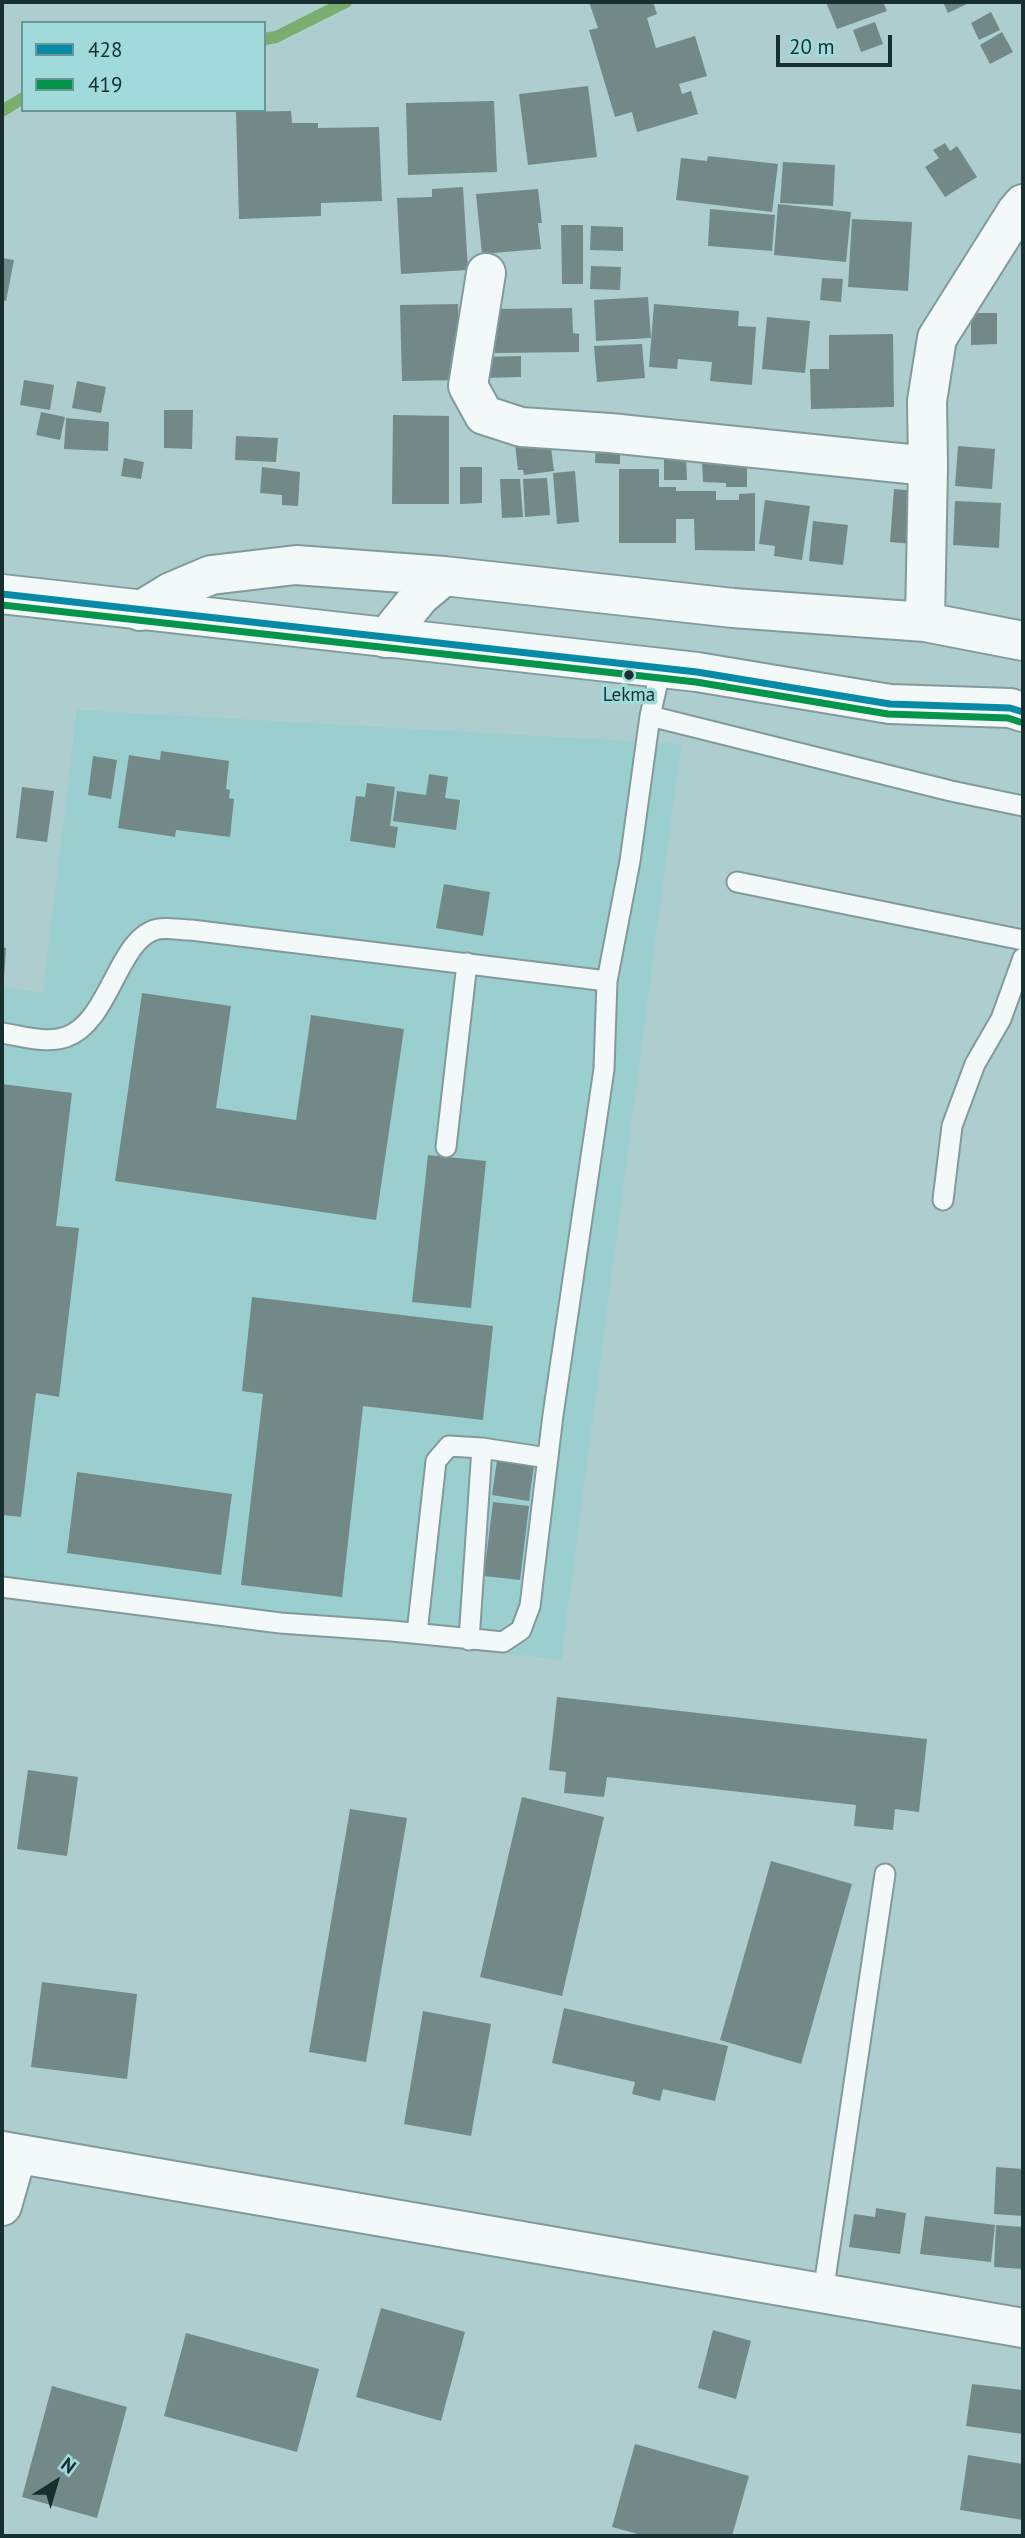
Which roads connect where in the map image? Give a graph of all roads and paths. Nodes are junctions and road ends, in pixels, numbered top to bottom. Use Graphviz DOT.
graph roads {
  1 [pos="1023,204"];
  2 [pos="486,273"];
  3 [pos="928,466"];
  4 [pos="444,576"];
  5 [pos="2,594"];
  6 [pos="140,611"];
  7 [pos="925,622"];
  8 [pos="386,638"];
  9 [pos="1023,641"];
  10 [pos="661,668"];
  11 [pos="1023,712"];
  12 [pos="650,716"];
  13 [pos="1023,806"];
  14 [pos="737,882"];
  15 [pos="1023,940"];
  16 [pos="1023,958"];
  17 [pos="467,963"];
  18 [pos="607,981"];
  19 [pos="2,1033"];
  20 [pos="446,1147"];
  21 [pos="943,1200"];
  22 [pos="482,1448"];
  23 [pos="548,1458"];
  24 [pos="2,1587"];
  25 [pos="417,1633"];
  26 [pos="469,1640"];
  27 [pos="885,1874"];
  28 [pos="9,2153"];
  29 [pos="2,2206"];
  30 [pos="823,2293"];
  31 [pos="1023,2328"];
  1 -- 3 [label="street"];
  2 -- 3 [label="street"];
  3 -- 7 [label="street"];
  4 -- 6 [label="street"];
  4 -- 7 [label="street"];
  4 -- 8 [label="street"];
  5 -- 6 [label="street"];
  6 -- 8 [label="street"];
  7 -- 9 [label="street"];
  8 -- 10 [label="street"];
  10 -- 11 [label="street"];
  10 -- 12 [label="lane"];
  12 -- 13 [label="lane"];
  12 -- 18 [label="lane"];
  14 -- 15 [label="lane"];
  16 -- 21 [label="lane"];
  17 -- 18 [label="lane"];
  17 -- 19 [label="lane"];
  17 -- 20 [label="lane"];
  18 -- 23 [label="lane"];
  22 -- 23 [label="lane"];
  22 -- 25 [label="lane"];
  22 -- 26 [label="lane"];
  23 -- 26 [label="lane"];
  24 -- 25 [label="lane"];
  25 -- 26 [label="lane"];
  27 -- 30 [label="lane"];
  28 -- 29 [label="street"];
  28 -- 30 [label="street"];
  30 -- 31 [label="street"];
}
